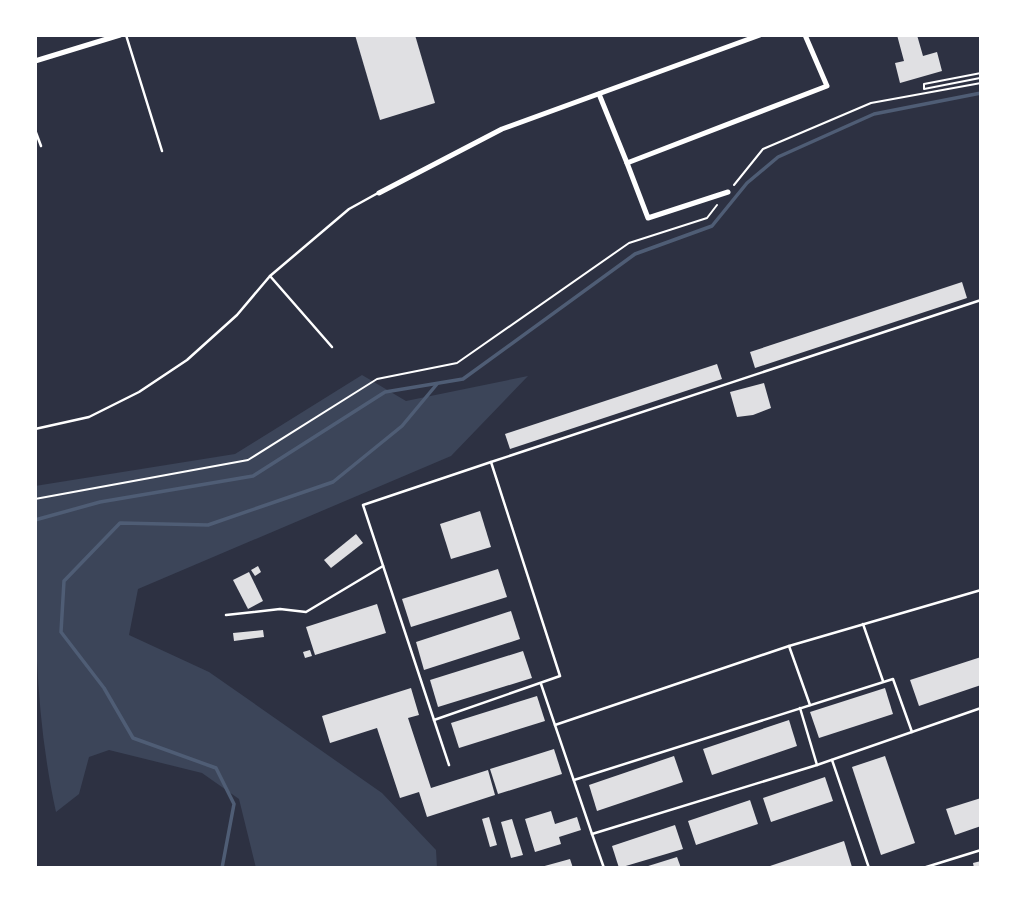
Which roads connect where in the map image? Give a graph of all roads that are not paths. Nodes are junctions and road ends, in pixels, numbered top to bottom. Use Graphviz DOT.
graph roads {
  1 [pos="120,35"];
  2 [pos="126,35"];
  3 [pos="760,35"];
  4 [pos="805,35"];
  5 [pos="35,61"];
  6 [pos="599,94"];
  7 [pos="35,130"];
  8 [pos="41,146"];
  9 [pos="162,151"];
  10 [pos="627,163"];
  11 [pos="727,192"];
  12 [pos="379,193"];
  13 [pos="270,276"];
  14 [pos="981,300"];
  15 [pos="332,347"];
  16 [pos="35,429"];
  17 [pos="491,463"];
  18 [pos="383,566"];
  19 [pos="981,590"];
  20 [pos="226,615"];
  21 [pos="863,624"];
  22 [pos="789,646"];
  23 [pos="883,682"];
  24 [pos="541,683"];
  25 [pos="810,705"];
  26 [pos="800,708"];
  27 [pos="981,708"];
  28 [pos="434,720"];
  29 [pos="555,725"];
  30 [pos="912,732"];
  31 [pos="832,760"];
  32 [pos="449,765"];
  33 [pos="817,765"];
  34 [pos="573,779"];
  35 [pos="593,834"];
  36 [pos="981,850"];
  37 [pos="604,868"];
  38 [pos="869,868"];
  39 [pos="923,868"];
  1 -- 5 [label="street"];
  2 -- 9 [label="lane"];
  3 -- 6 [label="street"];
  4 -- 10 [label="street"];
  6 -- 10 [label="street"];
  6 -- 12 [label="street"];
  7 -- 8 [label="lane"];
  10 -- 11 [label="street"];
  12 -- 13 [label="lane"];
  13 -- 15 [label="lane"];
  13 -- 16 [label="lane"];
  14 -- 17 [label="lane"];
  17 -- 18 [label="lane"];
  17 -- 24 [label="lane"];
  18 -- 20 [label="lane"];
  18 -- 28 [label="lane"];
  19 -- 21 [label="lane"];
  21 -- 22 [label="lane"];
  21 -- 23 [label="lane"];
  22 -- 25 [label="lane"];
  22 -- 29 [label="lane"];
  23 -- 25 [label="lane"];
  23 -- 30 [label="lane"];
  24 -- 28 [label="lane"];
  24 -- 29 [label="lane"];
  25 -- 26 [label="lane"];
  26 -- 33 [label="lane"];
  26 -- 34 [label="lane"];
  27 -- 30 [label="lane"];
  28 -- 32 [label="lane"];
  29 -- 34 [label="lane"];
  30 -- 31 [label="lane"];
  31 -- 33 [label="lane"];
  31 -- 38 [label="lane"];
  33 -- 35 [label="lane"];
  34 -- 35 [label="lane"];
  35 -- 37 [label="lane"];
  36 -- 39 [label="lane"];
}
